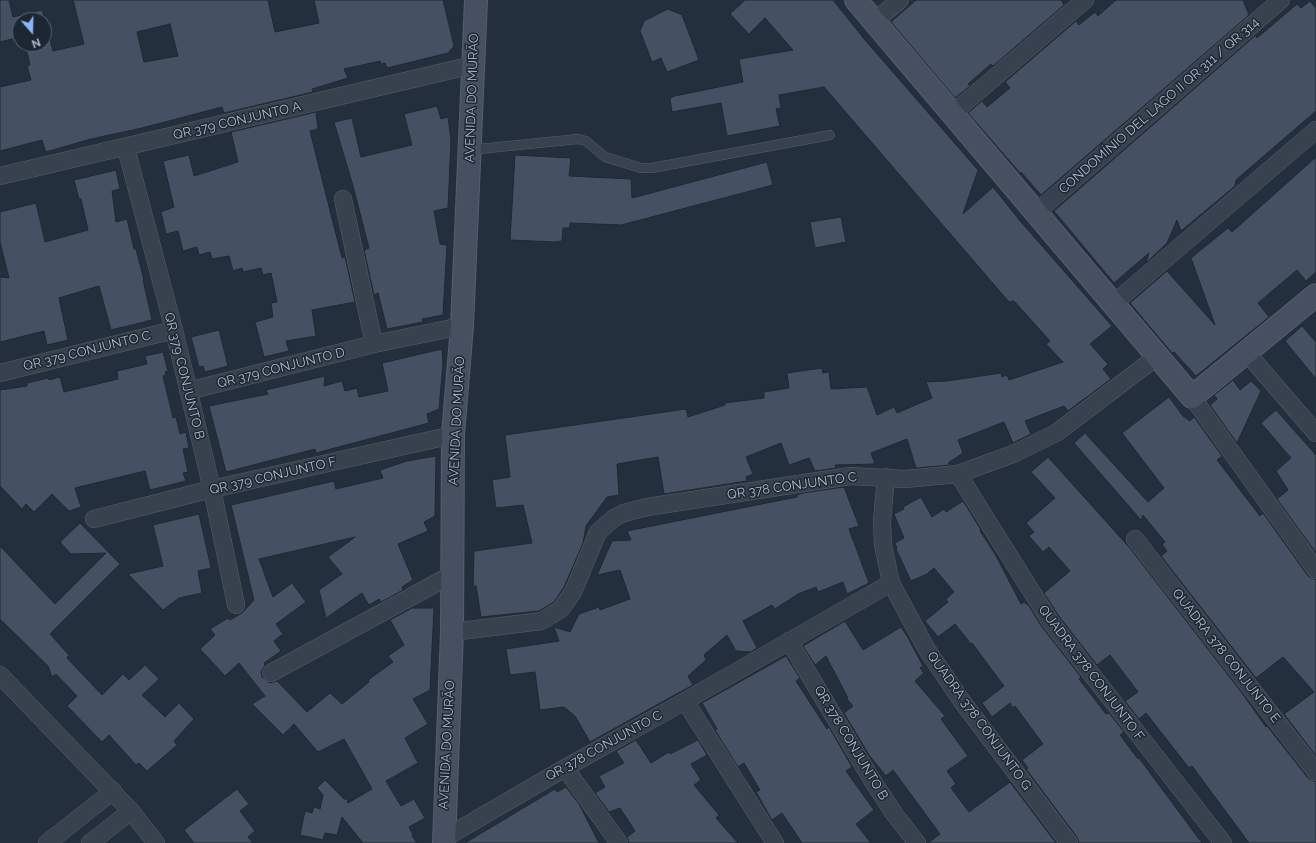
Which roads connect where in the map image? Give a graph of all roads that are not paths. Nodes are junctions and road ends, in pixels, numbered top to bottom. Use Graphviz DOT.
graph roads {
  1 [pos="476,0"];
  2 [pos="856,0"];
  3 [pos="900,0"];
  4 [pos="1085,0"];
  5 [pos="1281,0"];
  6 [pos="875,21"];
  7 [pos="473,65"];
  8 [pos="953,113"];
  9 [pos="1316,130"];
  10 [pos="830,135"];
  11 [pos="126,148"];
  12 [pos="469,150"];
  13 [pos="0,176"];
  14 [pos="343,199"];
  15 [pos="1037,212"];
  16 [pos="1316,295"];
  17 [pos="1113,304"];
  18 [pos="462,326"];
  19 [pos="174,330"];
  20 [pos="374,344"];
  21 [pos="1247,353"];
  22 [pos="1158,356"];
  23 [pos="0,373"];
  24 [pos="188,391"];
  25 [pos="1192,397"];
  26 [pos="1316,433"];
  27 [pos="453,435"];
  28 [pos="958,474"];
  29 [pos="886,477"];
  30 [pos="212,489"];
  31 [pos="94,519"];
  32 [pos="1135,539"];
  33 [pos="1316,570"];
  34 [pos="453,574"];
  35 [pos="891,584"];
  36 [pos="236,605"];
  37 [pos="452,632"];
  38 [pos="789,641"];
  39 [pos="271,672"];
  40 [pos="0,675"];
  41 [pos="685,701"];
  42 [pos="565,768"];
  43 [pos="1316,772"];
  44 [pos="113,791"];
  45 [pos="131,811"];
  46 [pos="443,841"];
  47 [pos="47,843"];
  48 [pos="90,843"];
  49 [pos="156,843"];
  50 [pos="618,843"];
  51 [pos="775,843"];
  52 [pos="917,843"];
  53 [pos="1069,843"];
  54 [pos="1223,843"];
  1 -- 7 [label="street, AVENIDA DO MURÃO"];
  2 -- 6 [label="street"];
  3 -- 6 [label="street"];
  4 -- 8 [label="street"];
  5 -- 15 [label="street, CONDOMÍNIO DEL LAGO II QR 311 / QR 314"];
  6 -- 8 [label="street"];
  7 -- 11 [label="street, QR 379 CONJUNTO A"];
  7 -- 12 [label="street, AVENIDA DO MURÃO"];
  8 -- 15 [label="street"];
  9 -- 17 [label="street"];
  10 -- 12 [label="lane"];
  11 -- 13 [label="street, QR 379 CONJUNTO A"];
  11 -- 19 [label="street, QR 379 CONJUNTO B"];
  12 -- 18 [label="street, AVENIDA DO MURÃO"];
  14 -- 20 [label="street"];
  15 -- 17 [label="street"];
  16 -- 21 [label="street"];
  17 -- 22 [label="street"];
  18 -- 20 [label="street, QR 379 CONJUNTO D"];
  18 -- 27 [label="street, AVENIDA DO MURÃO"];
  19 -- 23 [label="street, QR 379 CONJUNTO C"];
  19 -- 24 [label="street, QR 379 CONJUNTO B"];
  20 -- 24 [label="street, QR 379 CONJUNTO D"];
  21 -- 25 [label="street"];
  21 -- 26 [label="street"];
  22 -- 25 [label="street"];
  22 -- 28 [label="street, QR 378 CONJUNTO C"];
  24 -- 30 [label="street, QR 379 CONJUNTO B"];
  25 -- 33 [label="street"];
  27 -- 30 [label="street, QR 379 CONJUNTO F"];
  27 -- 34 [label="street, AVENIDA DO MURÃO"];
  28 -- 29 [label="street, QR 378 CONJUNTO C"];
  28 -- 54 [label="street, QUADRA 378 CONJUNTO F"];
  29 -- 35 [label="street, QUADRA 378 CONJUNTO G"];
  29 -- 37 [label="street, QR 378 CONJUNTO C"];
  30 -- 31 [label="street, QR 379 CONJUNTO F"];
  30 -- 36 [label="street, QR 379 CONJUNTO B"];
  32 -- 43 [label="street, QUADRA 378 CONJUNTO E"];
  34 -- 37 [label="street, AVENIDA DO MURÃO"];
  34 -- 39 [label="street"];
  35 -- 38 [label="street, QR 378 CONJUNTO C"];
  35 -- 53 [label="street, QUADRA 378 CONJUNTO G"];
  37 -- 46 [label="street, AVENIDA DO MURÃO"];
  38 -- 41 [label="street, QR 378 CONJUNTO C"];
  38 -- 52 [label="street, QR 378 CONJUNTO B"];
  40 -- 44 [label="street"];
  41 -- 42 [label="street, QR 378 CONJUNTO C"];
  41 -- 51 [label="street"];
  42 -- 46 [label="street, QR 378 CONJUNTO C"];
  42 -- 50 [label="street"];
  44 -- 45 [label="street"];
  44 -- 47 [label="street"];
  45 -- 48 [label="street"];
  45 -- 49 [label="street"];
}
